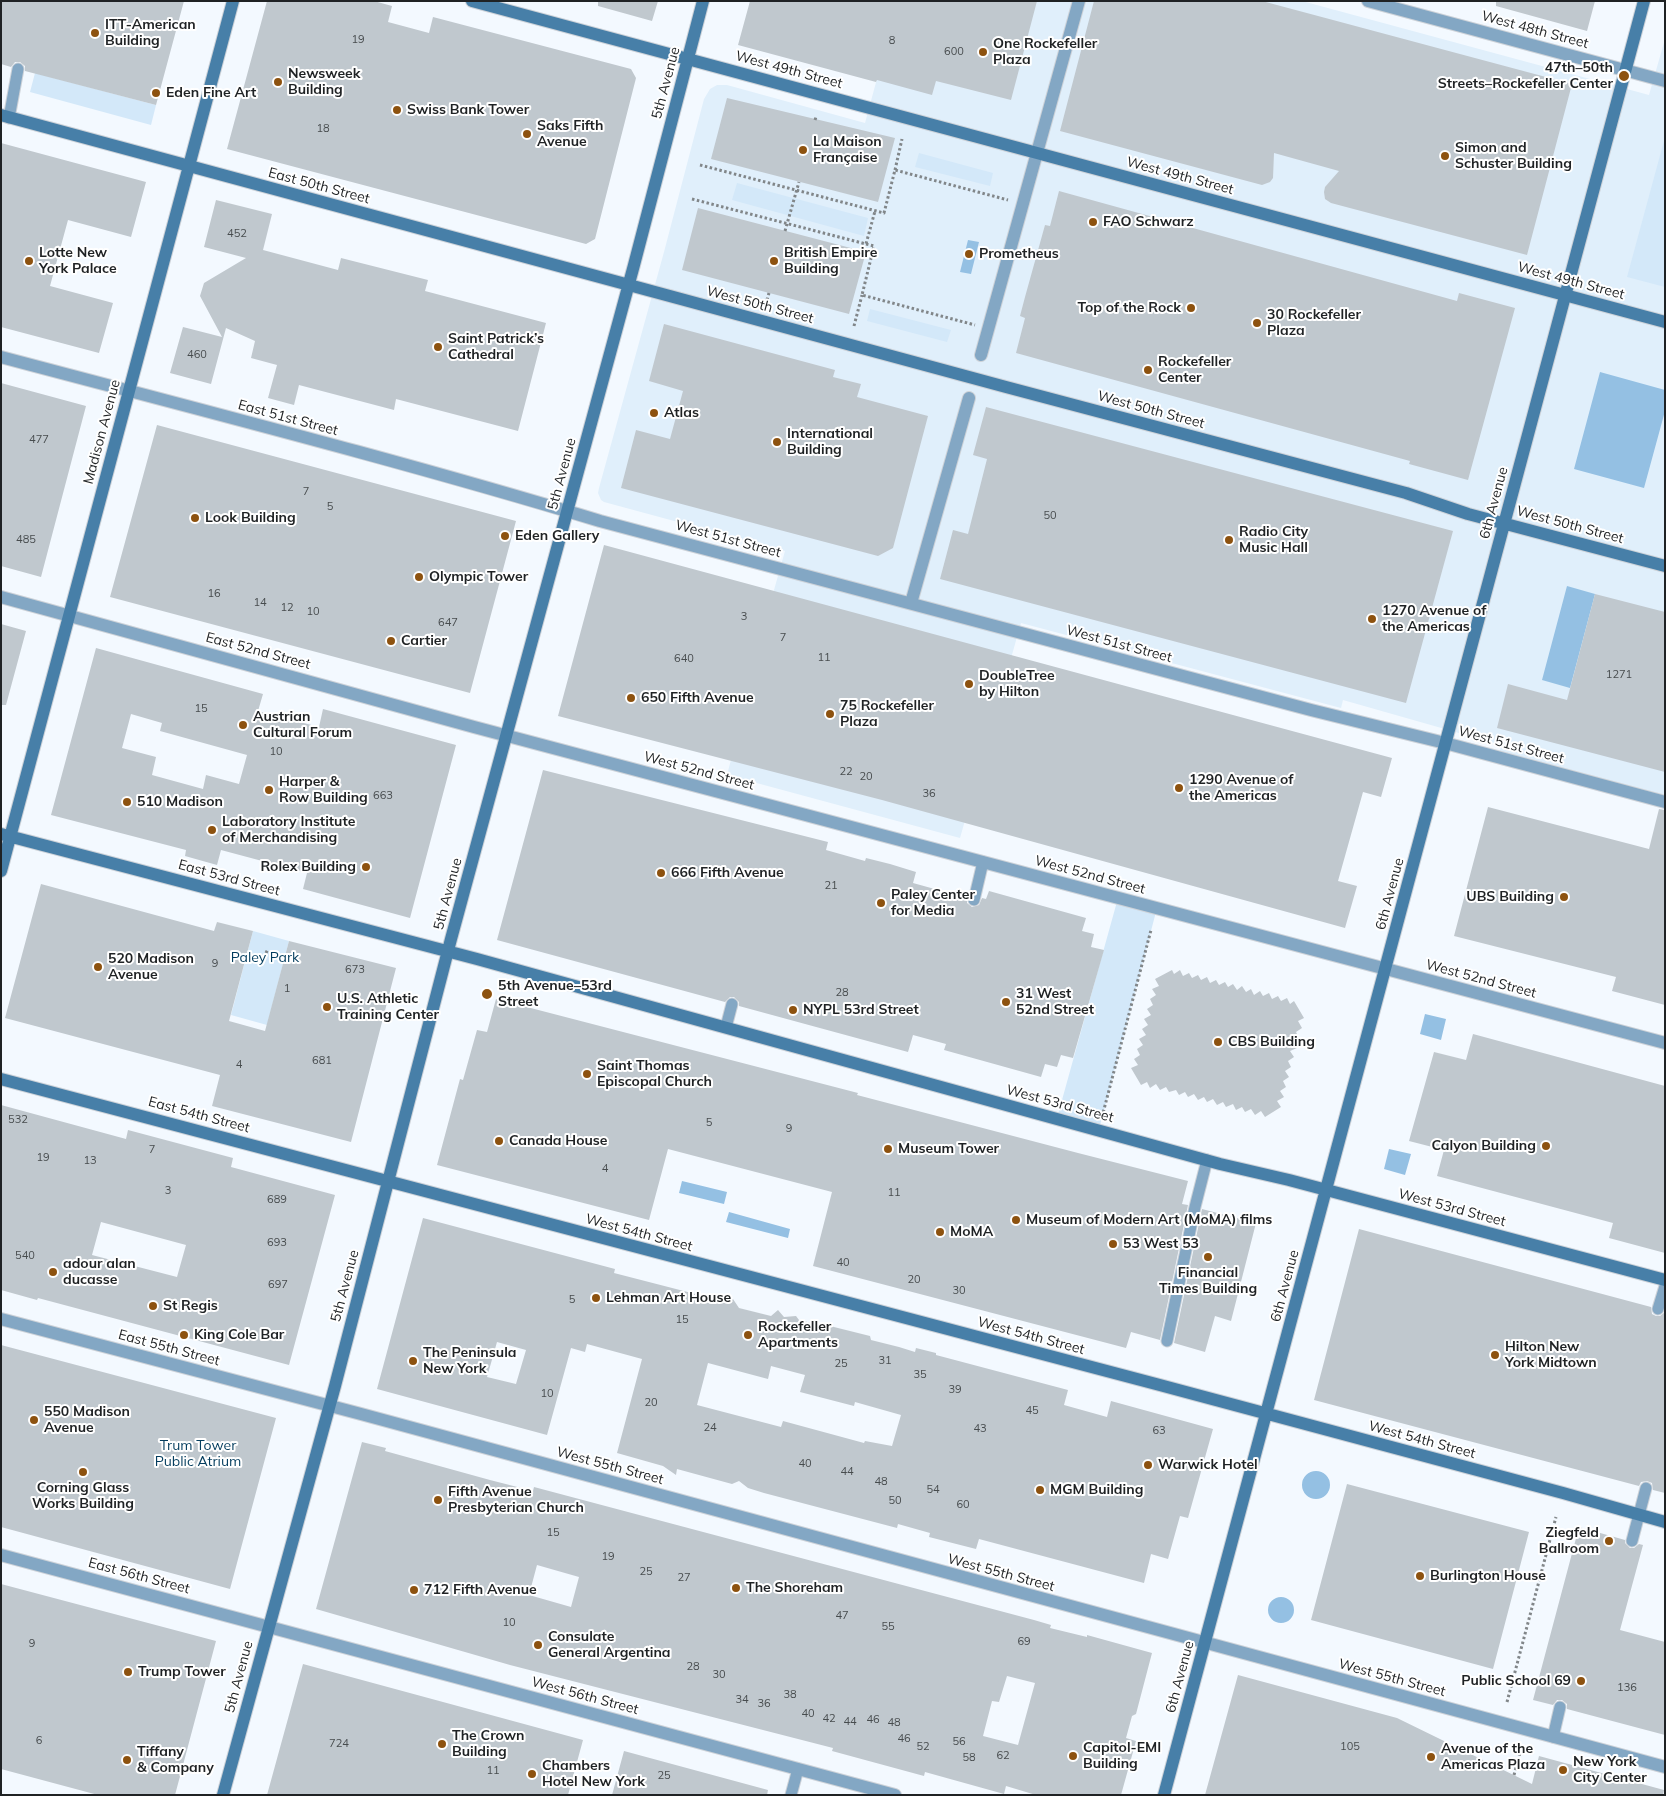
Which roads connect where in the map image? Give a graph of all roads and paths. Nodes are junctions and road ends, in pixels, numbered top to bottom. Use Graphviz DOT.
graph roads {
  1 [pos="233,1"];
  2 [pos="472,1"];
  3 [pos="703,1"];
  4 [pos="1079,1"];
  5 [pos="1368,1"];
  6 [pos="1644,1"];
  7 [pos="688,58"];
  8 [pos="18,69"];
  9 [pos="1625,70"];
  10 [pos="1665,81"];
  11 [pos="5,116"];
  12 [pos="902,139"];
  13 [pos="1037,152"];
  14 [pos="189,165"];
  15 [pos="700,165"];
  16 [pos="895,170"];
  17 [pos="798,182"];
  18 [pos="796,190"];
  19 [pos="692,199"];
  20 [pos="1023,204"];
  21 [pos="875,211"];
  22 [pos="788,223"];
  23 [pos="785,231"];
  24 [pos="866,244"];
  25 [pos="629,285"];
  26 [pos="769,293"];
  27 [pos="862,295"];
  28 [pos="1565,295"];
  29 [pos="767,300"];
  30 [pos="1665,322"];
  31 [pos="854,326"];
  32 [pos="988,328"];
  33 [pos="981,355"];
  34 [pos="1,357"];
  35 [pos="129,391"];
  36 [pos="969,398"];
  37 [pos="567,511"];
  38 [pos="1504,523"];
  39 [pos="1665,566"];
  40 [pos="1,597"];
  41 [pos="911,603"];
  42 [pos="70,615"];
  43 [pos="508,734"];
  44 [pos="1446,743"];
  45 [pos="1665,802"];
  46 [pos="6,835"];
  47 [pos="983,862"];
  48 [pos="1,871"];
  49 [pos="974,900"];
  50 [pos="1151,930"];
  51 [pos="449,952"];
  52 [pos="1385,969"];
  53 [pos="732,1004"];
  54 [pos="726,1027"];
  55 [pos="1665,1044"];
  56 [pos="1,1079"];
  57 [pos="1099,1129"];
  58 [pos="1207,1160"];
  59 [pos="388,1181"];
  60 [pos="1326,1190"];
  61 [pos="1665,1280"];
  62 [pos="1665,1286"];
  63 [pos="1658,1309"];
  64 [pos="1,1319"];
  65 [pos="1167,1341"];
  66 [pos="329,1406"];
  67 [pos="1266,1414"];
  68 [pos="1646,1488"];
  69 [pos="1639,1515"];
  70 [pos="1556,1517"];
  71 [pos="1665,1522"];
  72 [pos="1632,1541"];
  73 [pos="1,1556"];
  74 [pos="268,1626"];
  75 [pos="1205,1644"];
  76 [pos="1507,1702"];
  77 [pos="1560,1707"];
  78 [pos="1553,1737"];
  79 [pos="1521,1749"];
  80 [pos="1665,1767"];
  81 [pos="798,1769"];
  82 [pos="1514,1775"];
  83 [pos="223,1795"];
  84 [pos="792,1795"];
  85 [pos="895,1795"];
  86 [pos="1164,1795"];
  1 -- 14 [label="main road, Madison Avenue"];
  2 -- 7 [label="main road, West 49th Street"];
  3 -- 7 [label="main road, 5th Avenue"];
  4 -- 13 [label="street"];
  5 -- 9 [label="street, West 48th Street"];
  6 -- 9 [label="main road, 6th Avenue"];
  7 -- 13 [label="main road, West 49th Street"];
  7 -- 25 [label="main road, 5th Avenue"];
  8 -- 11 [label="lane"];
  9 -- 10 [label="street, West 48th Street"];
  9 -- 28 [label="main road, 6th Avenue"];
  11 -- 14 [label="main road, East 50th Street"];
  12 -- 16 [label="path"];
  13 -- 20 [label="street"];
  13 -- 28 [label="main road, West 49th Street"];
  14 -- 25 [label="main road, East 50th Street"];
  14 -- 35 [label="main road, Madison Avenue"];
  15 -- 18 [label="path"];
  16 -- 20 [label="path"];
  16 -- 21 [label="path"];
  17 -- 18 [label="path"];
  18 -- 21 [label="path"];
  18 -- 22 [label="path"];
  19 -- 22 [label="path"];
  20 -- 32 [label="street"];
  21 -- 24 [label="path"];
  22 -- 23 [label="path"];
  22 -- 24 [label="path"];
  24 -- 27 [label="path"];
  25 -- 37 [label="main road, 5th Avenue"];
  25 -- 38 [label="main road, West 50th Street"];
  26 -- 29 [label="path"];
  27 -- 31 [label="path"];
  27 -- 32 [label="path"];
  28 -- 30 [label="main road, West 49th Street"];
  28 -- 38 [label="main road, 6th Avenue"];
  32 -- 33 [label="street"];
  34 -- 35 [label="street, East 51st Street"];
  35 -- 37 [label="street, East 51st Street"];
  35 -- 42 [label="main road, Madison Avenue"];
  36 -- 41 [label="street"];
  37 -- 41 [label="street, West 51st Street"];
  37 -- 43 [label="main road, 5th Avenue"];
  38 -- 39 [label="main road, West 50th Street"];
  38 -- 44 [label="main road, 6th Avenue"];
  40 -- 42 [label="street, East 52nd Street"];
  41 -- 44 [label="street, West 51st Street"];
  42 -- 43 [label="street, East 52nd Street"];
  42 -- 46 [label="main road, Madison Avenue"];
  43 -- 47 [label="street, West 52nd Street"];
  43 -- 51 [label="main road, 5th Avenue"];
  44 -- 45 [label="street, West 51st Street"];
  44 -- 52 [label="main road, 6th Avenue"];
  46 -- 48 [label="main road, Madison Avenue"];
  46 -- 51 [label="main road, East 53rd Street"];
  47 -- 49 [label="lane"];
  47 -- 52 [label="street, West 52nd Street"];
  50 -- 57 [label="path"];
  51 -- 54 [label="main road, West 53rd Street"];
  51 -- 59 [label="main road, 5th Avenue"];
  52 -- 55 [label="street, West 52nd Street"];
  52 -- 60 [label="main road, 6th Avenue"];
  53 -- 54 [label="lane"];
  54 -- 57 [label="main road, West 53rd Street"];
  56 -- 59 [label="main road, East 54th Street"];
  57 -- 58 [label="main road, West 53rd Street"];
  58 -- 60 [label="main road, West 53rd Street"];
  58 -- 65 [label="lane"];
  59 -- 66 [label="main road, 5th Avenue"];
  59 -- 67 [label="main road, West 54th Street"];
  60 -- 61 [label="main road, West 53rd Street"];
  60 -- 67 [label="main road, 6th Avenue"];
  62 -- 63 [label="lane"];
  64 -- 66 [label="street, East 55th Street"];
  66 -- 74 [label="main road, 5th Avenue"];
  66 -- 75 [label="street, West 55th Street"];
  67 -- 69 [label="main road, West 54th Street"];
  67 -- 75 [label="main road, 6th Avenue"];
  68 -- 69 [label="lane"];
  69 -- 71 [label="main road, West 54th Street"];
  69 -- 72 [label="lane"];
  70 -- 76 [label="path"];
  73 -- 74 [label="street, East 56th Street"];
  74 -- 81 [label="street, West 56th Street"];
  74 -- 83 [label="main road, 5th Avenue"];
  75 -- 78 [label="street, West 55th Street"];
  75 -- 86 [label="main road, 6th Avenue"];
  77 -- 78 [label="lane"];
  78 -- 80 [label="street, West 55th Street"];
  79 -- 82 [label="path"];
  81 -- 84 [label="lane"];
  81 -- 85 [label="street, West 56th Street"];
}
